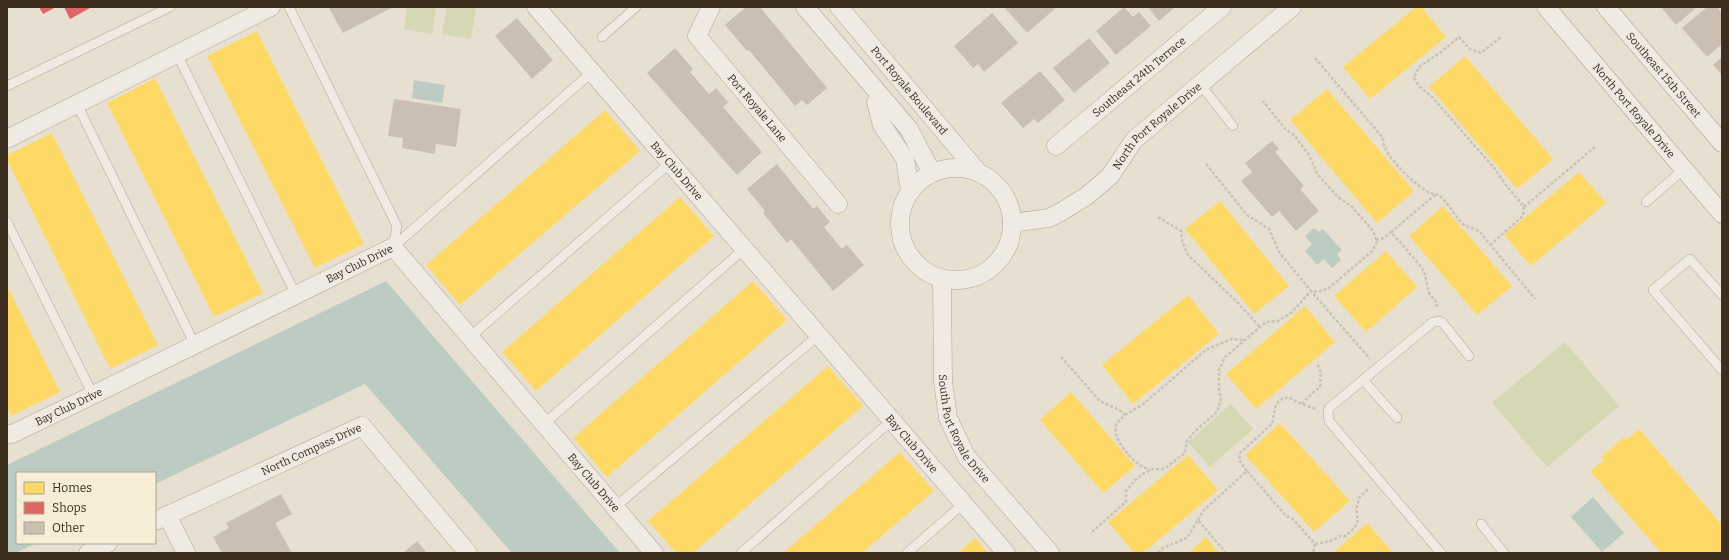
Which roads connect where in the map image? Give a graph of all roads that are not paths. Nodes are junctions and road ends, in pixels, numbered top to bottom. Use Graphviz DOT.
graph roads {
  1 [pos="170,7"];
  2 [pos="271,7"];
  3 [pos="289,7"];
  4 [pos="536,7"];
  5 [pos="636,7"];
  6 [pos="711,7"];
  7 [pos="806,7"];
  8 [pos="839,7"];
  9 [pos="1222,7"];
  10 [pos="1292,7"];
  11 [pos="1546,7"];
  12 [pos="1606,7"];
  13 [pos="602,37"];
  14 [pos="177,54"];
  15 [pos="592,72"];
  16 [pos="864,77"];
  17 [pos="1200,84"];
  18 [pos="7,86"];
  19 [pos="77,104"];
  20 [pos="921,104"];
  21 [pos="901,121"];
  22 [pos="1233,126"];
  23 [pos="7,140"];
  24 [pos="1722,143"];
  25 [pos="1056,146"];
  26 [pos="670,163"];
  27 [pos="1684,169"];
  28 [pos="979,173"];
  29 [pos="921,181"];
  30 [pos="1646,202"];
  31 [pos="838,204"];
  32 [pos="1722,214"];
  33 [pos="7,222"];
  34 [pos="1012,223"];
  35 [pos="393,246"];
  36 [pos="744,249"];
  37 [pos="942,279"];
  38 [pos="296,295"];
  39 [pos="1722,295"];
  40 [pos="818,335"];
  41 [pos="470,337"];
  42 [pos="195,345"];
  43 [pos="1469,356"];
  44 [pos="1722,370"];
  45 [pos="1363,380"];
  46 [pos="93,395"];
  47 [pos="1397,418"];
  48 [pos="892,420"];
  49 [pos="544,424"];
  50 [pos="7,434"];
  51 [pos="963,504"];
  52 [pos="615,507"];
  53 [pos="161,518"];
  54 [pos="1481,524"];
  55 [pos="106,544"];
  56 [pos="88,553"];
  57 [pos="186,553"];
  58 [pos="468,553"];
  59 [pos="654,553"];
  60 [pos="741,553"];
  61 [pos="907,553"];
  62 [pos="1006,553"];
  63 [pos="1050,553"];
  64 [pos="1440,553"];
  65 [pos="1504,553"];
  1 -- 18 [label="lane"];
  2 -- 14 [label="street"];
  3 -- 35 [label="lane"];
  4 -- 15 [label="street, Bay Club Drive"];
  5 -- 13 [label="lane"];
  6 -- 31 [label="street, Port Royale Lane"];
  7 -- 16 [label="street"];
  8 -- 20 [label="street, Port Royale Boulevard"];
  9 -- 25 [label="street, Southeast 24th Terrace"];
  10 -- 17 [label="street, North Port Royale Drive"];
  11 -- 27 [label="street, North Port Royale Drive"];
  12 -- 24 [label="street, Southeast 15th Street"];
  14 -- 19 [label="street"];
  14 -- 38 [label="lane"];
  15 -- 26 [label="street, Bay Club Drive"];
  15 -- 35 [label="lane"];
  16 -- 21 [label="street"];
  16 -- 29 [label="street"];
  17 -- 22 [label="lane"];
  17 -- 34 [label="street, North Port Royale Drive"];
  19 -- 23 [label="street"];
  19 -- 42 [label="lane"];
  20 -- 21 [label="street"];
  20 -- 28 [label="street, Port Royale Boulevard"];
  21 -- 29 [label="street"];
  26 -- 36 [label="street, Bay Club Drive"];
  26 -- 41 [label="lane"];
  27 -- 30 [label="lane"];
  27 -- 32 [label="street, North Port Royale Drive"];
  28 -- 29 [label="street"];
  28 -- 34 [label="street"];
  29 -- 37 [label="street"];
  33 -- 46 [label="lane"];
  34 -- 37 [label="street"];
  35 -- 38 [label="street, Bay Club Drive"];
  35 -- 41 [label="street, Bay Club Drive"];
  36 -- 40 [label="street, Bay Club Drive"];
  36 -- 49 [label="lane"];
  37 -- 63 [label="street, South Port Royale Drive"];
  38 -- 42 [label="street, Bay Club Drive"];
  39 -- 44 [label="lane"];
  40 -- 48 [label="street, Bay Club Drive"];
  40 -- 52 [label="lane"];
  41 -- 49 [label="street, Bay Club Drive"];
  42 -- 46 [label="street, Bay Club Drive"];
  43 -- 45 [label="lane"];
  45 -- 47 [label="lane"];
  45 -- 64 [label="lane"];
  46 -- 50 [label="street, Bay Club Drive"];
  48 -- 51 [label="street, Bay Club Drive"];
  48 -- 60 [label="lane"];
  49 -- 52 [label="street, Bay Club Drive"];
  51 -- 61 [label="lane"];
  51 -- 62 [label="street, Bay Club Drive"];
  52 -- 59 [label="street, Bay Club Drive"];
  53 -- 57 [label="street"];
  53 -- 58 [label="street, North Compass Drive"];
  54 -- 65 [label="lane"];
  55 -- 56 [label="street"];
}
